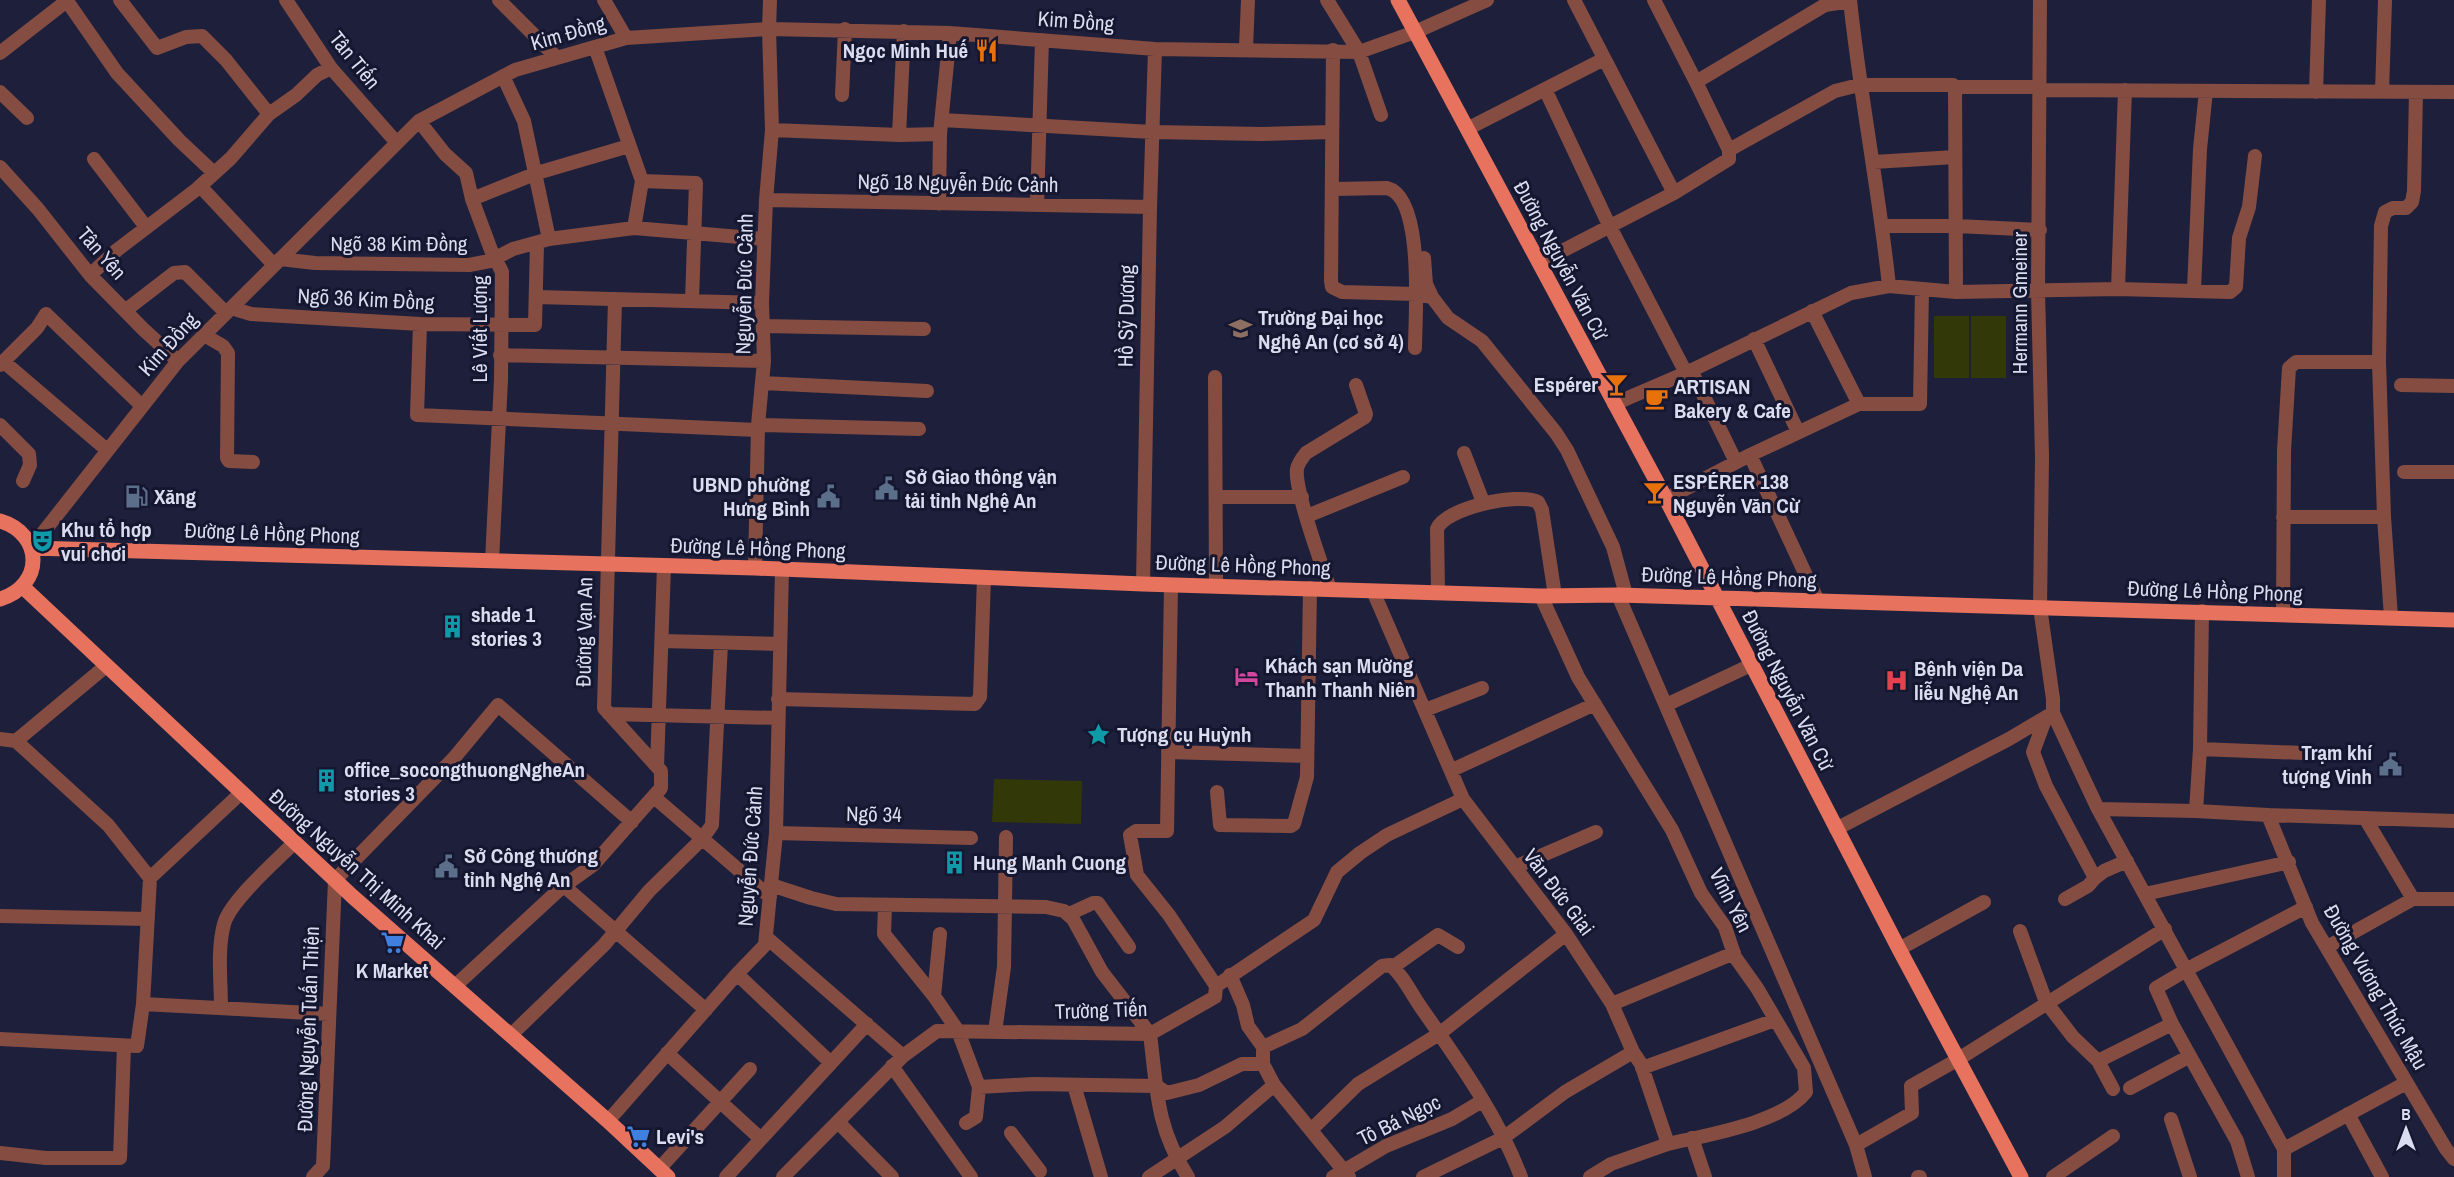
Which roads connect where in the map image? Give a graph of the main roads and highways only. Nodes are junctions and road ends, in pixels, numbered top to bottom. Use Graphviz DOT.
graph roads {
  1 [pos="1398,0"];
  2 [pos="0,521"];
  3 [pos="31,548"];
  4 [pos="23,587"];
  5 [pos="0,599"];
  6 [pos="1717,599"];
  7 [pos="2454,620"];
  8 [pos="664,1173"];
  9 [pos="2021,1177"];
  1 -- 6 [label="main road, Đường Nguyễn Văn Cừ"];
  2 -- 3 [label="main road"];
  3 -- 4 [label="main road"];
  3 -- 6 [label="main road, Đường Lê Hồng Phong"];
  4 -- 5 [label="main road"];
  4 -- 8 [label="main road, Đường Nguyễn Thị Minh Khai"];
  6 -- 7 [label="main road, Đường Lê Hồng Phong"];
  6 -- 9 [label="main road, Đường Nguyễn Văn Cừ"];
}
